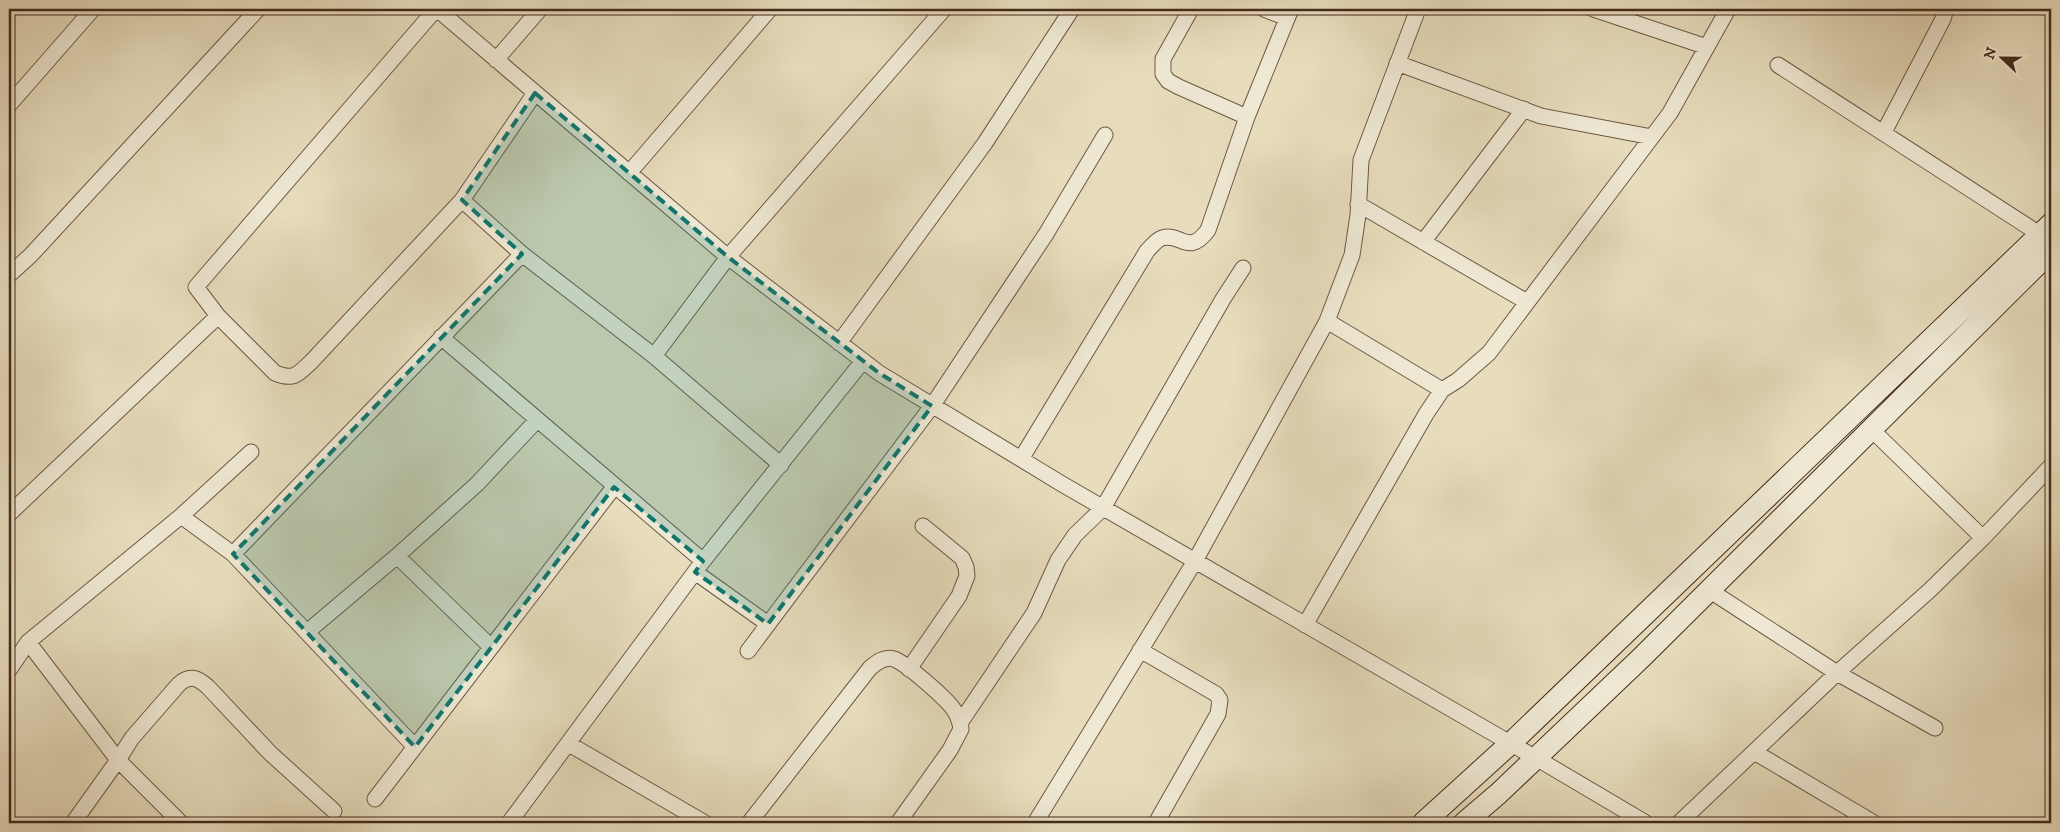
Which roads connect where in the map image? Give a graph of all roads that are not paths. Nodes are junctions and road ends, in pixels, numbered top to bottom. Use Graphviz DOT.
graph roads {
  1 [pos="93,9"];
  2 [pos="258,9"];
  3 [pos="436,9"];
  4 [pos="540,9"];
  5 [pos="1072,9"];
  6 [pos="1191,9"];
  7 [pos="1264,9"];
  8 [pos="1418,9"];
  9 [pos="1593,9"];
  10 [pos="1728,9"];
  11 [pos="1946,9"];
  12 [pos="762,11"];
  13 [pos="938,11"];
  14 [pos="1289,13"];
  15 [pos="1707,47"];
  16 [pos="496,60"];
  17 [pos="1397,63"];
  18 [pos="1778,65"];
  19 [pos="535,93"];
  20 [pos="9,105"];
  21 [pos="1524,109"];
  22 [pos="1247,117"];
  23 [pos="1884,132"];
  24 [pos="1105,135"];
  25 [pos="1652,137"];
  26 [pos="629,174"];
  27 [pos="462,200"];
  28 [pos="1358,204"];
  29 [pos="2048,236"];
  30 [pos="1423,242"];
  31 [pos="522,254"];
  32 [pos="728,257"];
  33 [pos="1243,268"];
  34 [pos="9,275"];
  35 [pos="1527,302"];
  36 [pos="218,316"];
  37 [pos="1327,321"];
  38 [pos="441,337"];
  39 [pos="839,343"];
  40 [pos="654,356"];
  41 [pos="863,361"];
  42 [pos="1442,390"];
  43 [pos="932,406"];
  44 [pos="537,420"];
  45 [pos="1872,430"];
  46 [pos="251,452"];
  47 [pos="1021,459"];
  48 [pos="781,465"];
  49 [pos="2051,466"];
  50 [pos="614,487"];
  51 [pos="1103,508"];
  52 [pos="9,514"];
  53 [pos="181,516"];
  54 [pos="923,526"];
  55 [pos="1983,538"];
  56 [pos="233,554"];
  57 [pos="397,556"];
  58 [pos="1195,561"];
  59 [pos="699,566"];
  60 [pos="1709,590"];
  61 [pos="768,624"];
  62 [pos="1305,625"];
  63 [pos="307,632"];
  64 [pos="28,642"];
  65 [pos="491,648"];
  66 [pos="1140,650"];
  67 [pos="748,651"];
  68 [pos="909,669"];
  69 [pos="9,670"];
  70 [pos="1837,673"];
  71 [pos="960,722"];
  72 [pos="1934,728"];
  73 [pos="1511,743"];
  74 [pos="569,744"];
  75 [pos="415,747"];
  76 [pos="1756,753"];
  77 [pos="1536,758"];
  78 [pos="118,760"];
  79 [pos="374,799"];
  80 [pos="334,812"];
  81 [pos="1039,822"];
  82 [pos="73,823"];
  83 [pos="181,823"];
  84 [pos="509,823"];
  85 [pos="705,823"];
  86 [pos="749,823"];
  87 [pos="898,823"];
  88 [pos="1156,823"];
  89 [pos="1423,823"];
  90 [pos="1464,823"];
  91 [pos="1646,823"];
  92 [pos="1679,823"];
  93 [pos="1874,823"];
  1 -- 20 [label="street"];
  2 -- 34 [label="street"];
  3 -- 16 [label="street"];
  3 -- 36 [label="street"];
  4 -- 16 [label="street"];
  5 -- 39 [label="street"];
  6 -- 22 [label="street"];
  7 -- 14 [label="street"];
  8 -- 17 [label="street"];
  9 -- 15 [label="street"];
  10 -- 15 [label="street"];
  11 -- 23 [label="street"];
  12 -- 26 [label="street"];
  13 -- 32 [label="street"];
  14 -- 22 [label="street"];
  15 -- 25 [label="street"];
  16 -- 19 [label="street"];
  17 -- 21 [label="street"];
  17 -- 28 [label="street"];
  18 -- 23 [label="street"];
  19 -- 26 [label="street"];
  19 -- 27 [label="street"];
  21 -- 25 [label="street"];
  21 -- 30 [label="street"];
  22 -- 47 [label="street"];
  23 -- 29 [label="street"];
  24 -- 43 [label="street"];
  25 -- 35 [label="street"];
  26 -- 32 [label="street"];
  27 -- 31 [label="street"];
  27 -- 36 [label="street"];
  28 -- 30 [label="street"];
  28 -- 37 [label="street"];
  29 -- 45 [label="main road"];
  29 -- 73 [label="main road"];
  30 -- 35 [label="street"];
  31 -- 38 [label="street"];
  31 -- 40 [label="street"];
  32 -- 39 [label="street"];
  32 -- 40 [label="street"];
  33 -- 51 [label="street"];
  35 -- 42 [label="street"];
  36 -- 52 [label="street"];
  37 -- 42 [label="street"];
  37 -- 58 [label="street"];
  38 -- 44 [label="street"];
  38 -- 56 [label="street"];
  39 -- 41 [label="street"];
  40 -- 48 [label="street"];
  41 -- 43 [label="street"];
  41 -- 48 [label="street"];
  42 -- 62 [label="street"];
  43 -- 47 [label="street"];
  43 -- 61 [label="street"];
  44 -- 50 [label="street"];
  44 -- 57 [label="street"];
  45 -- 55 [label="street"];
  45 -- 60 [label="main road"];
  46 -- 53 [label="street"];
  47 -- 51 [label="street"];
  48 -- 59 [label="street"];
  49 -- 55 [label="street"];
  50 -- 59 [label="street"];
  50 -- 65 [label="street"];
  51 -- 58 [label="street"];
  51 -- 71 [label="street"];
  53 -- 56 [label="street"];
  53 -- 64 [label="street"];
  54 -- 68 [label="street"];
  55 -- 70 [label="street"];
  56 -- 63 [label="street"];
  57 -- 63 [label="street"];
  57 -- 65 [label="street"];
  58 -- 62 [label="street"];
  58 -- 66 [label="street"];
  59 -- 61 [label="street"];
  59 -- 74 [label="street"];
  60 -- 70 [label="street"];
  60 -- 77 [label="main road"];
  61 -- 67 [label="street"];
  62 -- 73 [label="street"];
  63 -- 75 [label="street"];
  64 -- 69 [label="street"];
  64 -- 78 [label="street"];
  65 -- 75 [label="street"];
  66 -- 81 [label="street"];
  66 -- 88 [label="street"];
  68 -- 71 [label="street"];
  68 -- 86 [label="street"];
  70 -- 72 [label="street"];
  70 -- 76 [label="street"];
  71 -- 87 [label="street"];
  73 -- 77 [label="street"];
  73 -- 89 [label="main road"];
  74 -- 84 [label="street"];
  74 -- 85 [label="street"];
  75 -- 79 [label="street"];
  76 -- 92 [label="street"];
  76 -- 93 [label="street"];
  77 -- 90 [label="main road"];
  77 -- 91 [label="street"];
  78 -- 80 [label="street"];
  78 -- 82 [label="street"];
  78 -- 83 [label="street"];
}
